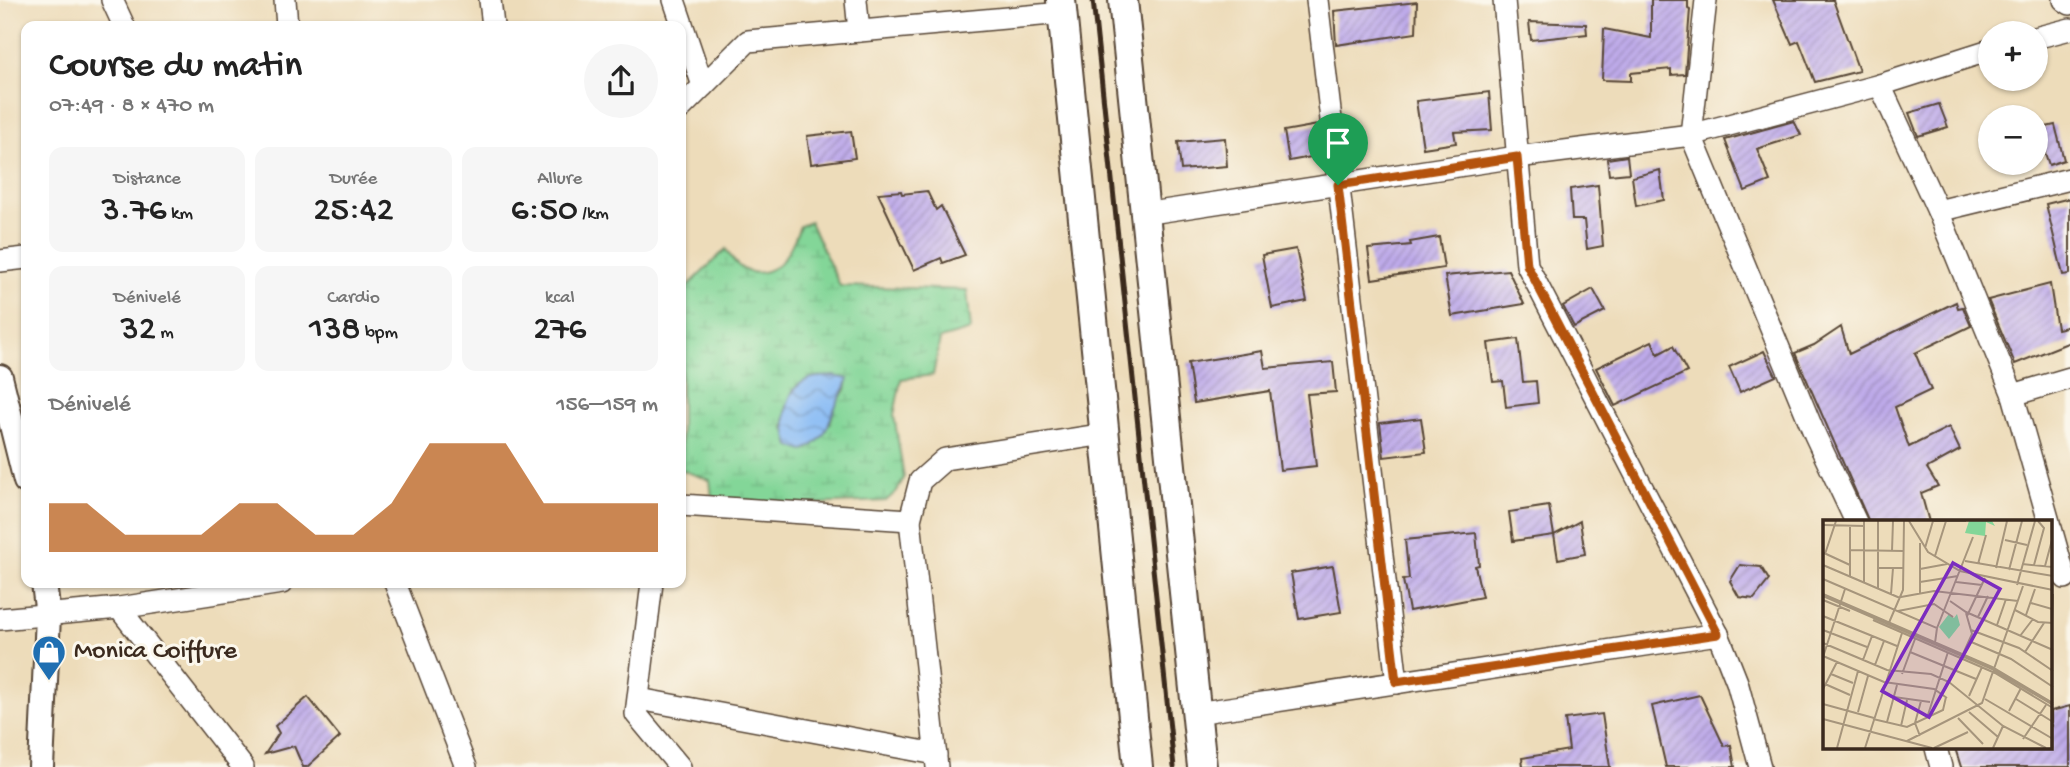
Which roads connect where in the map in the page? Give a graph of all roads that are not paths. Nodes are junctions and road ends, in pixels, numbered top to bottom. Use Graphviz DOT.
graph roads {
  1 [pos="112,0"];
  2 [pos="285,0"];
  3 [pos="490,0"];
  4 [pos="674,0"];
  5 [pos="856,0"];
  6 [pos="1123,0"];
  7 [pos="1317,0"];
  8 [pos="1504,0"];
  9 [pos="1706,0"];
  10 [pos="2064,0"];
  11 [pos="2070,4"];
  12 [pos="1062,6"];
  13 [pos="122,21"];
  14 [pos="287,21"];
  15 [pos="492,21"];
  16 [pos="681,21"];
  17 [pos="2070,29"];
  18 [pos="859,31"];
  19 [pos="2048,35"];
  20 [pos="686,36"];
  21 [pos="1978,54"];
  22 [pos="1880,85"];
  23 [pos="703,86"];
  24 [pos="686,103"];
  25 [pos="1691,135"];
  26 [pos="1517,157"];
  27 [pos="2070,179"];
  28 [pos="1338,185"];
  29 [pos="1938,211"];
  30 [pos="1144,214"];
  31 [pos="21,259"];
  32 [pos="0,261"];
  33 [pos="0,377"];
  34 [pos="2070,378"];
  35 [pos="2013,395"];
  36 [pos="1105,434"];
  37 [pos="21,461"];
  38 [pos="686,505"];
  39 [pos="910,520"];
  40 [pos="1855,520"];
  41 [pos="2048,520"];
  42 [pos="2052,533"];
  43 [pos="2062,579"];
  44 [pos="45,588"];
  45 [pos="397,588"];
  46 [pos="651,588"];
  47 [pos="208,589"];
  48 [pos="119,608"];
  49 [pos="48,616"];
  50 [pos="0,619"];
  51 [pos="1718,634"];
  52 [pos="1396,682"];
  53 [pos="639,699"];
  54 [pos="1196,713"];
  55 [pos="1937,750"];
  56 [pos="936,760"];
  57 [pos="41,767"];
  58 [pos="243,767"];
  59 [pos="466,767"];
  60 [pos="680,767"];
  61 [pos="1138,767"];
  62 [pos="1202,767"];
  63 [pos="1760,767"];
  64 [pos="1941,767"];
  1 -- 13 [label="street"];
  2 -- 14 [label="street"];
  3 -- 15 [label="street"];
  4 -- 16 [label="street"];
  5 -- 18 [label="street"];
  6 -- 30 [label="main road"];
  7 -- 28 [label="street"];
  8 -- 26 [label="street"];
  9 -- 25 [label="street"];
  10 -- 11 [label="street"];
  12 -- 18 [label="street"];
  12 -- 36 [label="main road"];
  17 -- 19 [label="street"];
  18 -- 23 [label="street"];
  20 -- 23 [label="street"];
  21 -- 22 [label="street"];
  22 -- 25 [label="street"];
  22 -- 29 [label="street"];
  23 -- 24 [label="street"];
  25 -- 26 [label="street"];
  25 -- 40 [label="street"];
  26 -- 28 [label="street"];
  26 -- 51 [label="street"];
  27 -- 29 [label="street"];
  28 -- 30 [label="street"];
  28 -- 52 [label="street"];
  29 -- 35 [label="street"];
  30 -- 54 [label="main road"];
  31 -- 32 [label="street"];
  33 -- 37 [label="street"];
  34 -- 35 [label="street"];
  35 -- 41 [label="street"];
  36 -- 39 [label="street"];
  36 -- 61 [label="main road"];
  38 -- 39 [label="street"];
  39 -- 56 [label="street"];
  42 -- 43 [label="street"];
  44 -- 49 [label="street"];
  45 -- 59 [label="street"];
  46 -- 53 [label="street"];
  47 -- 48 [label="street"];
  48 -- 49 [label="street"];
  48 -- 58 [label="street"];
  49 -- 50 [label="street"];
  49 -- 57 [label="street"];
  51 -- 52 [label="street"];
  51 -- 63 [label="street"];
  52 -- 54 [label="street"];
  53 -- 56 [label="street"];
  53 -- 60 [label="street"];
  54 -- 62 [label="main road"];
  55 -- 64 [label="street"];
}
